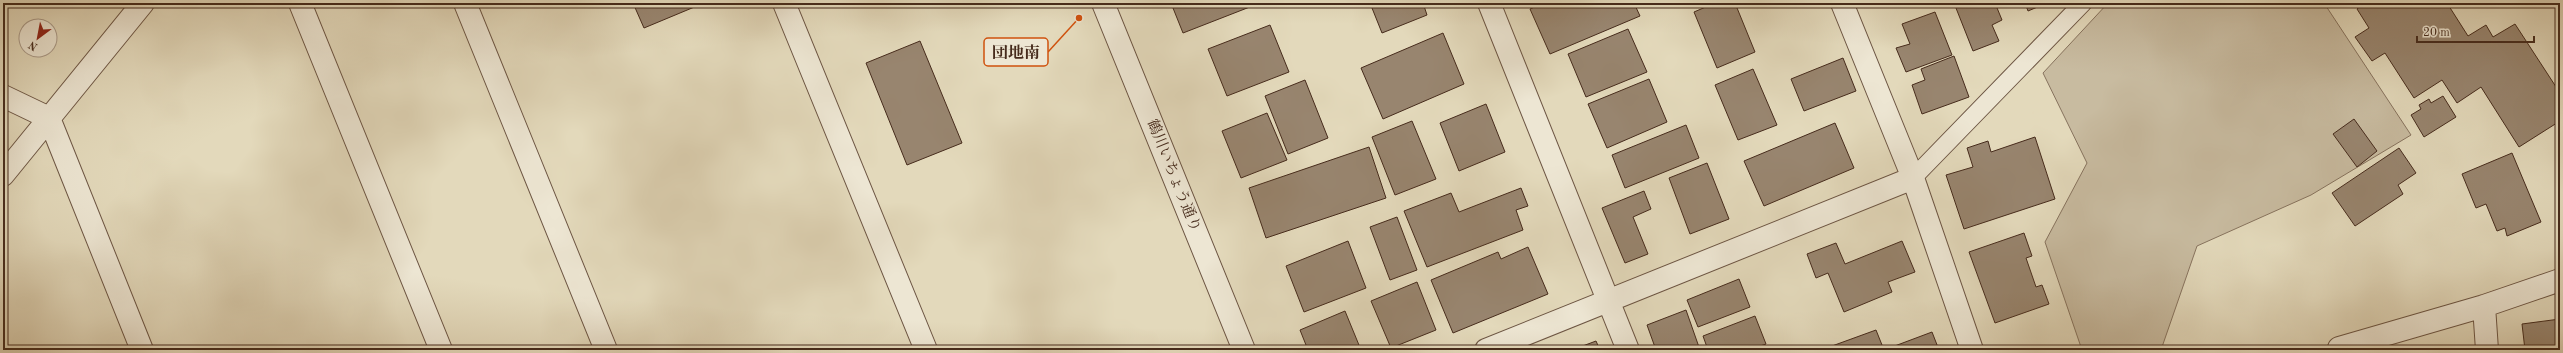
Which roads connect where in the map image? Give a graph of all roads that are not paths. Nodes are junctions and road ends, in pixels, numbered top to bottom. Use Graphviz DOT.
graph roads {
  1 [pos="143,3"];
  2 [pos="300,3"];
  3 [pos="465,3"];
  4 [pos="784,3"];
  5 [pos="1103,3"];
  6 [pos="1488,3"];
  7 [pos="1842,3"];
  8 [pos="2083,3"];
  9 [pos="3,96"];
  10 [pos="50,118"];
  11 [pos="3,175"];
  12 [pos="1913,178"];
  13 [pos="2560,280"];
  14 [pos="1608,301"];
  15 [pos="2484,306"];
  16 [pos="2339,348"];
  17 [pos="142,350"];
  18 [pos="441,350"];
  19 [pos="606,350"];
  20 [pos="926,350"];
  21 [pos="1244,350"];
  22 [pos="1486,350"];
  23 [pos="1628,350"];
  24 [pos="1972,350"];
  25 [pos="2487,350"];
  1 -- 10 [label="street"];
  2 -- 18 [label="street"];
  3 -- 19 [label="street"];
  4 -- 20 [label="street"];
  5 -- 21 [label="street, 鶴川いちょう通り"];
  6 -- 14 [label="street"];
  7 -- 12 [label="street"];
  8 -- 12 [label="lane"];
  9 -- 10 [label="street"];
  10 -- 11 [label="street"];
  10 -- 17 [label="street"];
  12 -- 14 [label="street"];
  12 -- 24 [label="street"];
  13 -- 15 [label="street"];
  14 -- 22 [label="street"];
  14 -- 23 [label="street"];
  15 -- 16 [label="street"];
  15 -- 25 [label="street"];
}
